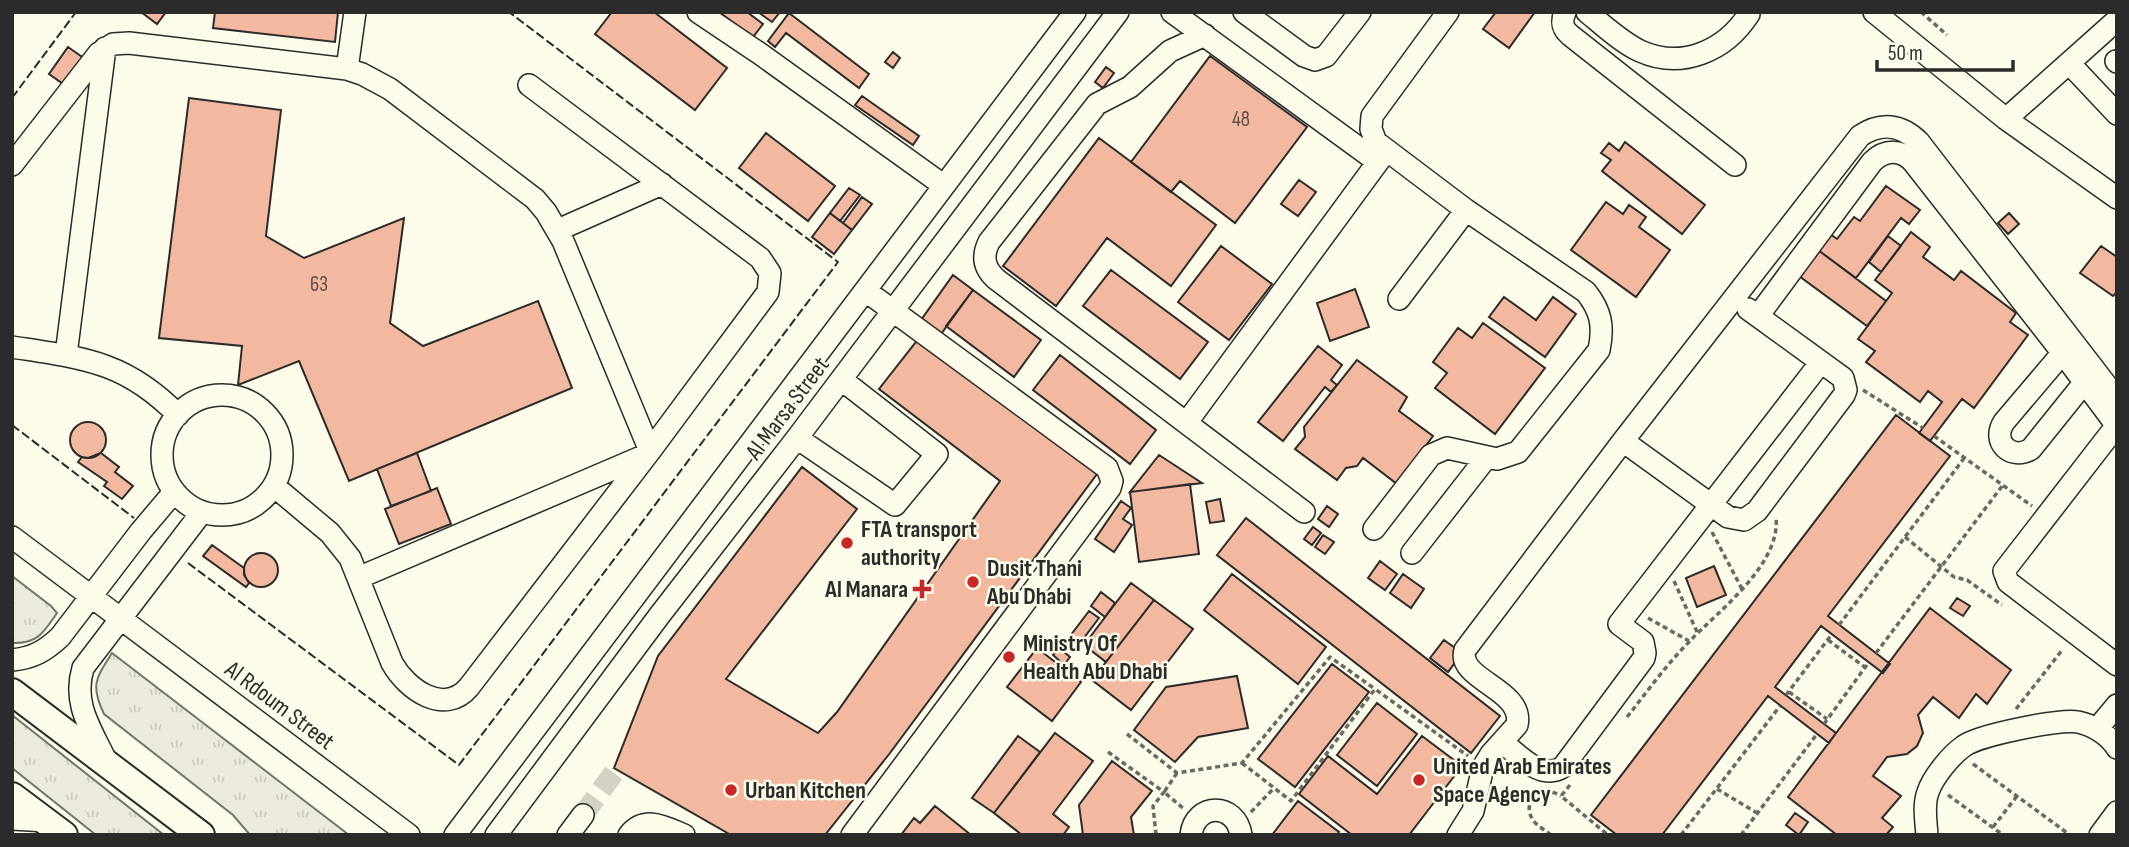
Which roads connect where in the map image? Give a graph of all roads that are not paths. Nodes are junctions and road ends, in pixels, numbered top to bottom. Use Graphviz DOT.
graph roads {
  1 [pos="355,12"];
  2 [pos="698,12"];
  3 [pos="1075,12"];
  4 [pos="1118,12"];
  5 [pos="1172,12"];
  6 [pos="1244,12"];
  7 [pos="1360,12"];
  8 [pos="1448,12"];
  9 [pos="1565,12"];
  10 [pos="1587,12"];
  11 [pos="1874,12"];
  12 [pos="1749,14"];
  13 [pos="2117,20"];
  14 [pos="1205,35"];
  15 [pos="105,48"];
  16 [pos="2069,63"];
  17 [pos="347,69"];
  18 [pos="529,85"];
  19 [pos="999,112"];
  20 [pos="2117,114"];
  21 [pos="2006,118"];
  22 [pos="1382,157"];
  23 [pos="12,165"];
  24 [pos="1735,165"];
  25 [pos="662,184"];
  26 [pos="943,185"];
  27 [pos="2117,198"];
  28 [pos="975,203"];
  29 [pos="1466,210"];
  30 [pos="558,230"];
  31 [pos="1977,230"];
  32 [pos="866,290"];
  33 [pos="1399,299"];
  34 [pos="1734,299"];
  35 [pos="894,311"];
  36 [pos="1758,316"];
  37 [pos="12,347"];
  38 [pos="2068,347"];
  39 [pos="66,355"];
  40 [pos="1821,362"];
  41 [pos="842,380"];
  42 [pos="2084,383"];
  43 [pos="2117,399"];
  44 [pos="177,415"];
  45 [pos="1187,422"];
  46 [pos="2117,425"];
  47 [pos="797,438"];
  48 [pos="1623,441"];
  49 [pos="649,453"];
  50 [pos="1486,458"];
  51 [pos="274,486"];
  52 [pos="174,492"];
  53 [pos="1707,510"];
  54 [pos="202,512"];
  55 [pos="1304,512"];
  56 [pos="696,516"];
  57 [pos="1374,529"];
  58 [pos="12,537"];
  59 [pos="722,537"];
  60 [pos="1412,553"];
  61 [pos="358,578"];
  62 [pos="91,596"];
  63 [pos="635,597"];
  64 [pos="659,616"];
  65 [pos="120,618"];
  66 [pos="12,660"];
  67 [pos="2117,665"];
  68 [pos="12,692"];
  69 [pos="2117,705"];
  70 [pos="2097,729"];
  71 [pos="1502,742"];
  72 [pos="2117,748"];
  73 [pos="107,763"];
  74 [pos="495,783"];
  75 [pos="12,796"];
  76 [pos="520,803"];
  77 [pos="2117,812"];
  78 [pos="583,815"];
  79 [pos="12,819"];
  80 [pos="1193,827"];
  81 [pos="55,828"];
  82 [pos="1240,830"];
  83 [pos="201,835"];
  84 [pos="409,835"];
  85 [pos="455,835"];
  86 [pos="496,835"];
  87 [pos="569,835"];
  88 [pos="629,835"];
  89 [pos="684,835"];
  90 [pos="852,835"];
  91 [pos="1458,835"];
  92 [pos="1927,835"];
  93 [pos="2100,835"];
  1 -- 17 [label="street"];
  2 -- 26 [label="street"];
  3 -- 19 [label="street, Al Marsa Street"];
  4 -- 28 [label="street, Al Marsa Street"];
  5 -- 14 [label="street"];
  6 -- 7 [label="street"];
  8 -- 22 [label="street"];
  9 -- 24 [label="street"];
  10 -- 12 [label="street"];
  11 -- 21 [label="street"];
  13 -- 16 [label="street"];
  14 -- 22 [label="street"];
  14 -- 45 [label="street"];
  15 -- 17 [label="street"];
  15 -- 23 [label="street"];
  15 -- 39 [label="street"];
  16 -- 20 [label="street"];
  16 -- 21 [label="street"];
  17 -- 30 [label="street"];
  18 -- 25 [label="street"];
  19 -- 26 [label="street, Al Marsa Street"];
  19 -- 28 [label="street"];
  21 -- 27 [label="street"];
  22 -- 29 [label="street"];
  22 -- 45 [label="street"];
  25 -- 30 [label="street"];
  25 -- 49 [label="street"];
  26 -- 32 [label="street, Al Marsa Street"];
  28 -- 35 [label="street, Al Marsa Street"];
  29 -- 33 [label="street"];
  29 -- 50 [label="street"];
  30 -- 49 [label="street"];
  31 -- 34 [label="street"];
  31 -- 36 [label="street"];
  31 -- 38 [label="street"];
  32 -- 35 [label="street"];
  32 -- 56 [label="street, Al Marsa Street"];
  34 -- 36 [label="street"];
  34 -- 48 [label="street"];
  35 -- 41 [label="street, Al Marsa Street"];
  35 -- 90 [label="street"];
  36 -- 40 [label="street"];
  37 -- 39 [label="street"];
  38 -- 42 [label="street"];
  38 -- 42 [label="street"];
  38 -- 43 [label="street"];
  39 -- 44 [label="street"];
  40 -- 53 [label="street"];
  40 -- 53 [label="street"];
  41 -- 47 [label="street, Al Marsa Street"];
  41 -- 47 [label="street"];
  42 -- 46 [label="street"];
  44 -- 51 [label="street"];
  44 -- 52 [label="street"];
  45 -- 55 [label="street"];
  46 -- 67 [label="street"];
  47 -- 59 [label="street, Al Marsa Street"];
  48 -- 53 [label="street"];
  48 -- 71 [label="street"];
  49 -- 61 [label="street"];
  49 -- 61 [label="street"];
  50 -- 57 [label="street"];
  50 -- 60 [label="street"];
  51 -- 54 [label="street"];
  51 -- 61 [label="street"];
  52 -- 54 [label="street"];
  52 -- 62 [label="street"];
  53 -- 71 [label="street"];
  54 -- 65 [label="street"];
  56 -- 59 [label="street"];
  56 -- 63 [label="street, Al Marsa Street"];
  58 -- 62 [label="street, Al Rdoum Street"];
  59 -- 64 [label="street, Al Marsa Street"];
  62 -- 65 [label="street, Al Rdoum Street"];
  62 -- 66 [label="street"];
  63 -- 64 [label="street"];
  63 -- 74 [label="street, Al Marsa Street"];
  64 -- 76 [label="street, Al Marsa Street"];
  65 -- 73 [label="street"];
  65 -- 84 [label="street, Al Rdoum Street"];
  68 -- 73 [label="main road"];
  69 -- 70 [label="street"];
  70 -- 72 [label="street"];
  70 -- 92 [label="street"];
  71 -- 91 [label="street"];
  73 -- 83 [label="main road"];
  74 -- 76 [label="street"];
  74 -- 85 [label="street, Al Marsa Street"];
  75 -- 81 [label="main road"];
  76 -- 86 [label="street, Al Marsa Street"];
  77 -- 93 [label="street"];
  78 -- 87 [label="street"];
  79 -- 81 [label="street"];
  80 -- 82 [label="street"];
  88 -- 89 [label="street"];
}
